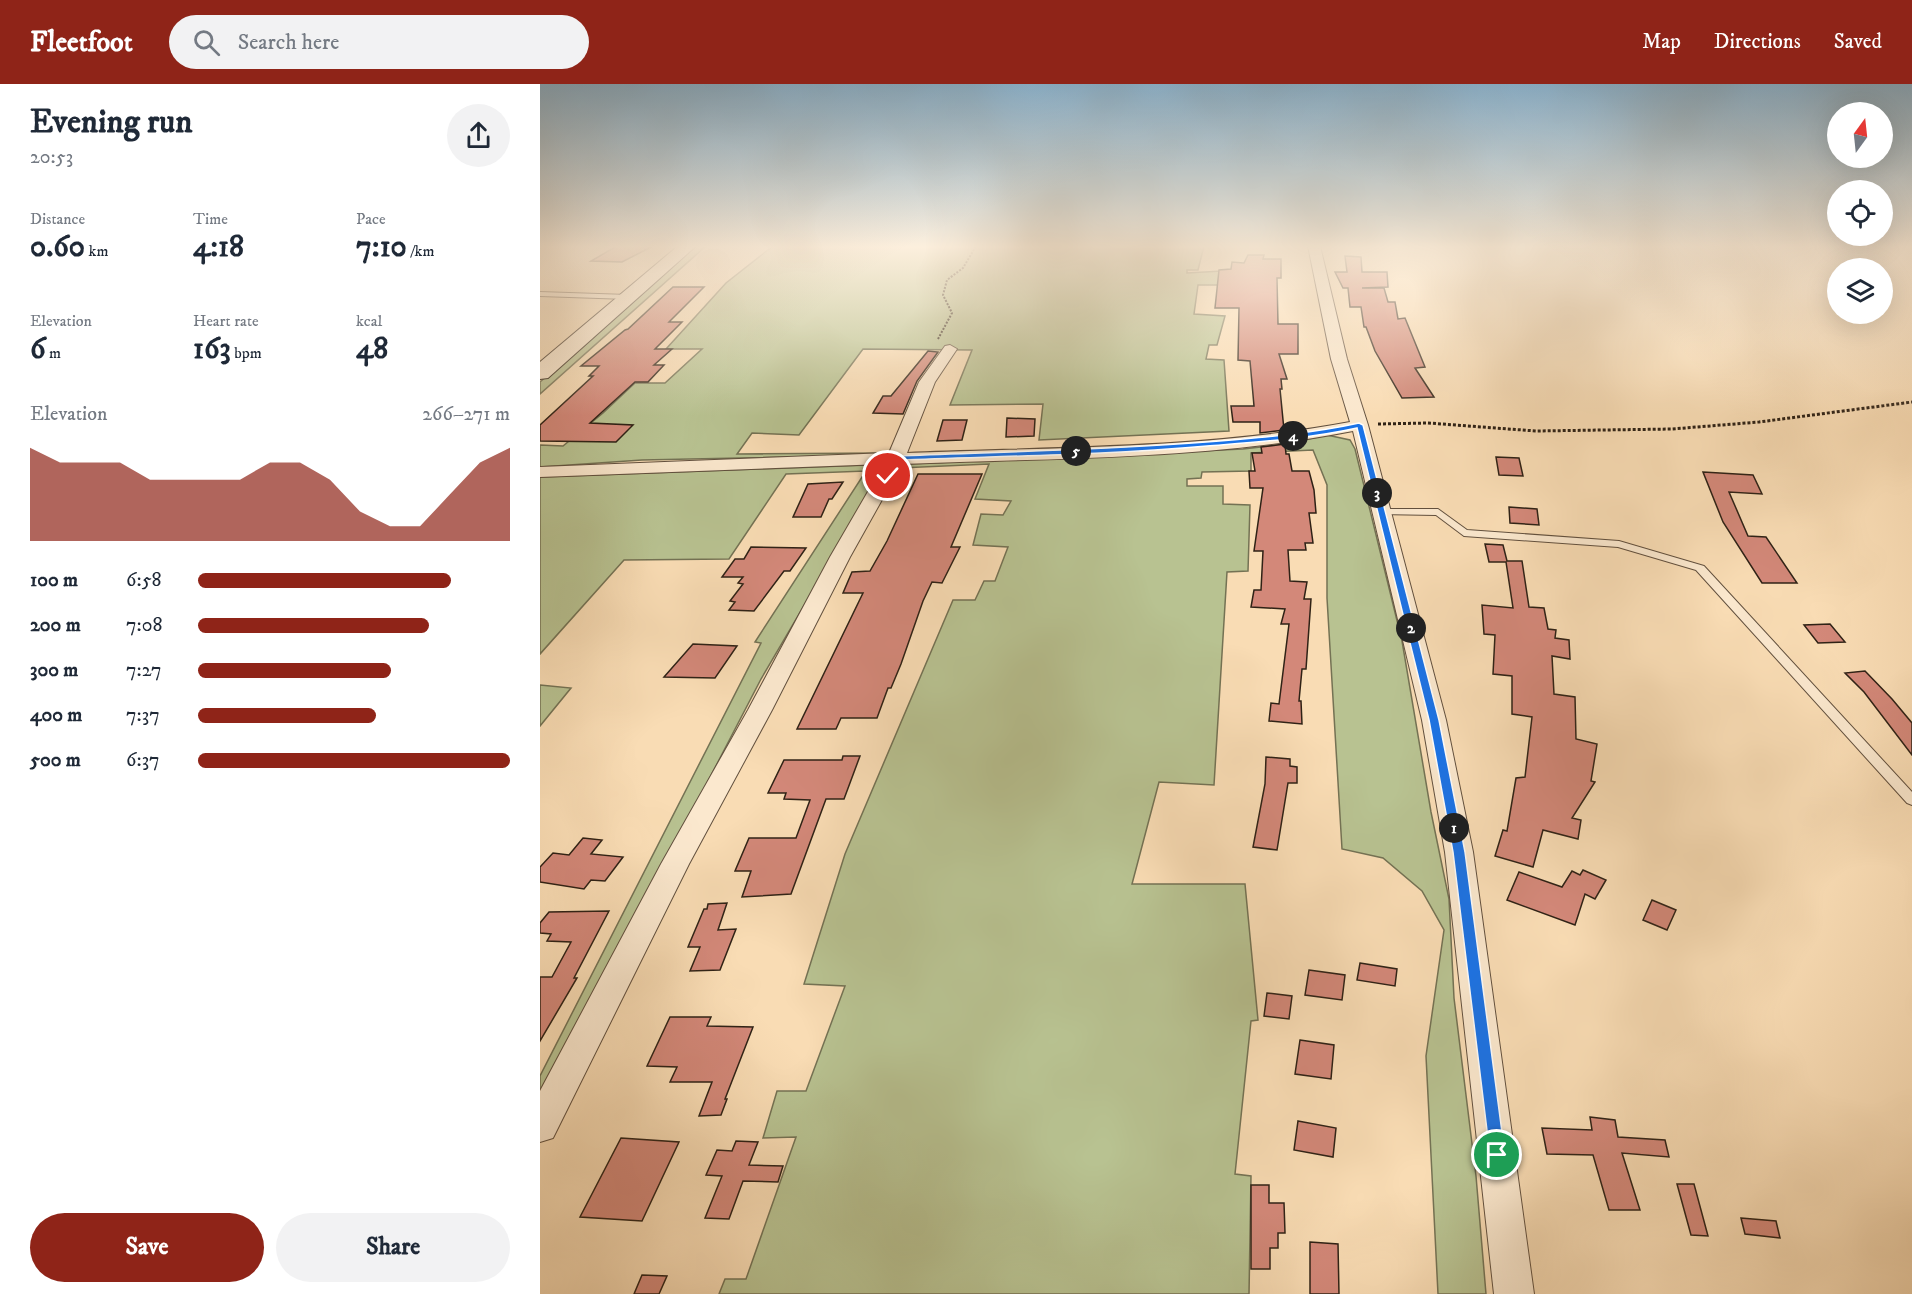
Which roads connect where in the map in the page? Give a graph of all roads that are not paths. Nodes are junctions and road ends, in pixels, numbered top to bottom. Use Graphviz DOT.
graph roads {
  1 [pos="622,302"];
  2 [pos="1328,302"];
  3 [pos="944,348"];
  4 [pos="540,373"];
  5 [pos="1359,425"];
  6 [pos="897,458"];
  7 [pos="540,472"];
  8 [pos="1382,512"];
  9 [pos="1912,800"];
  10 [pos="540,1126"];
  11 [pos="1514,1294"];
  1 -- 4 [label="street"];
  2 -- 5 [label="street"];
  3 -- 6 [label="street"];
  5 -- 6 [label="street"];
  5 -- 8 [label="street"];
  6 -- 7 [label="street"];
  6 -- 10 [label="street"];
  8 -- 9 [label="lane"];
  8 -- 11 [label="street"];
}
